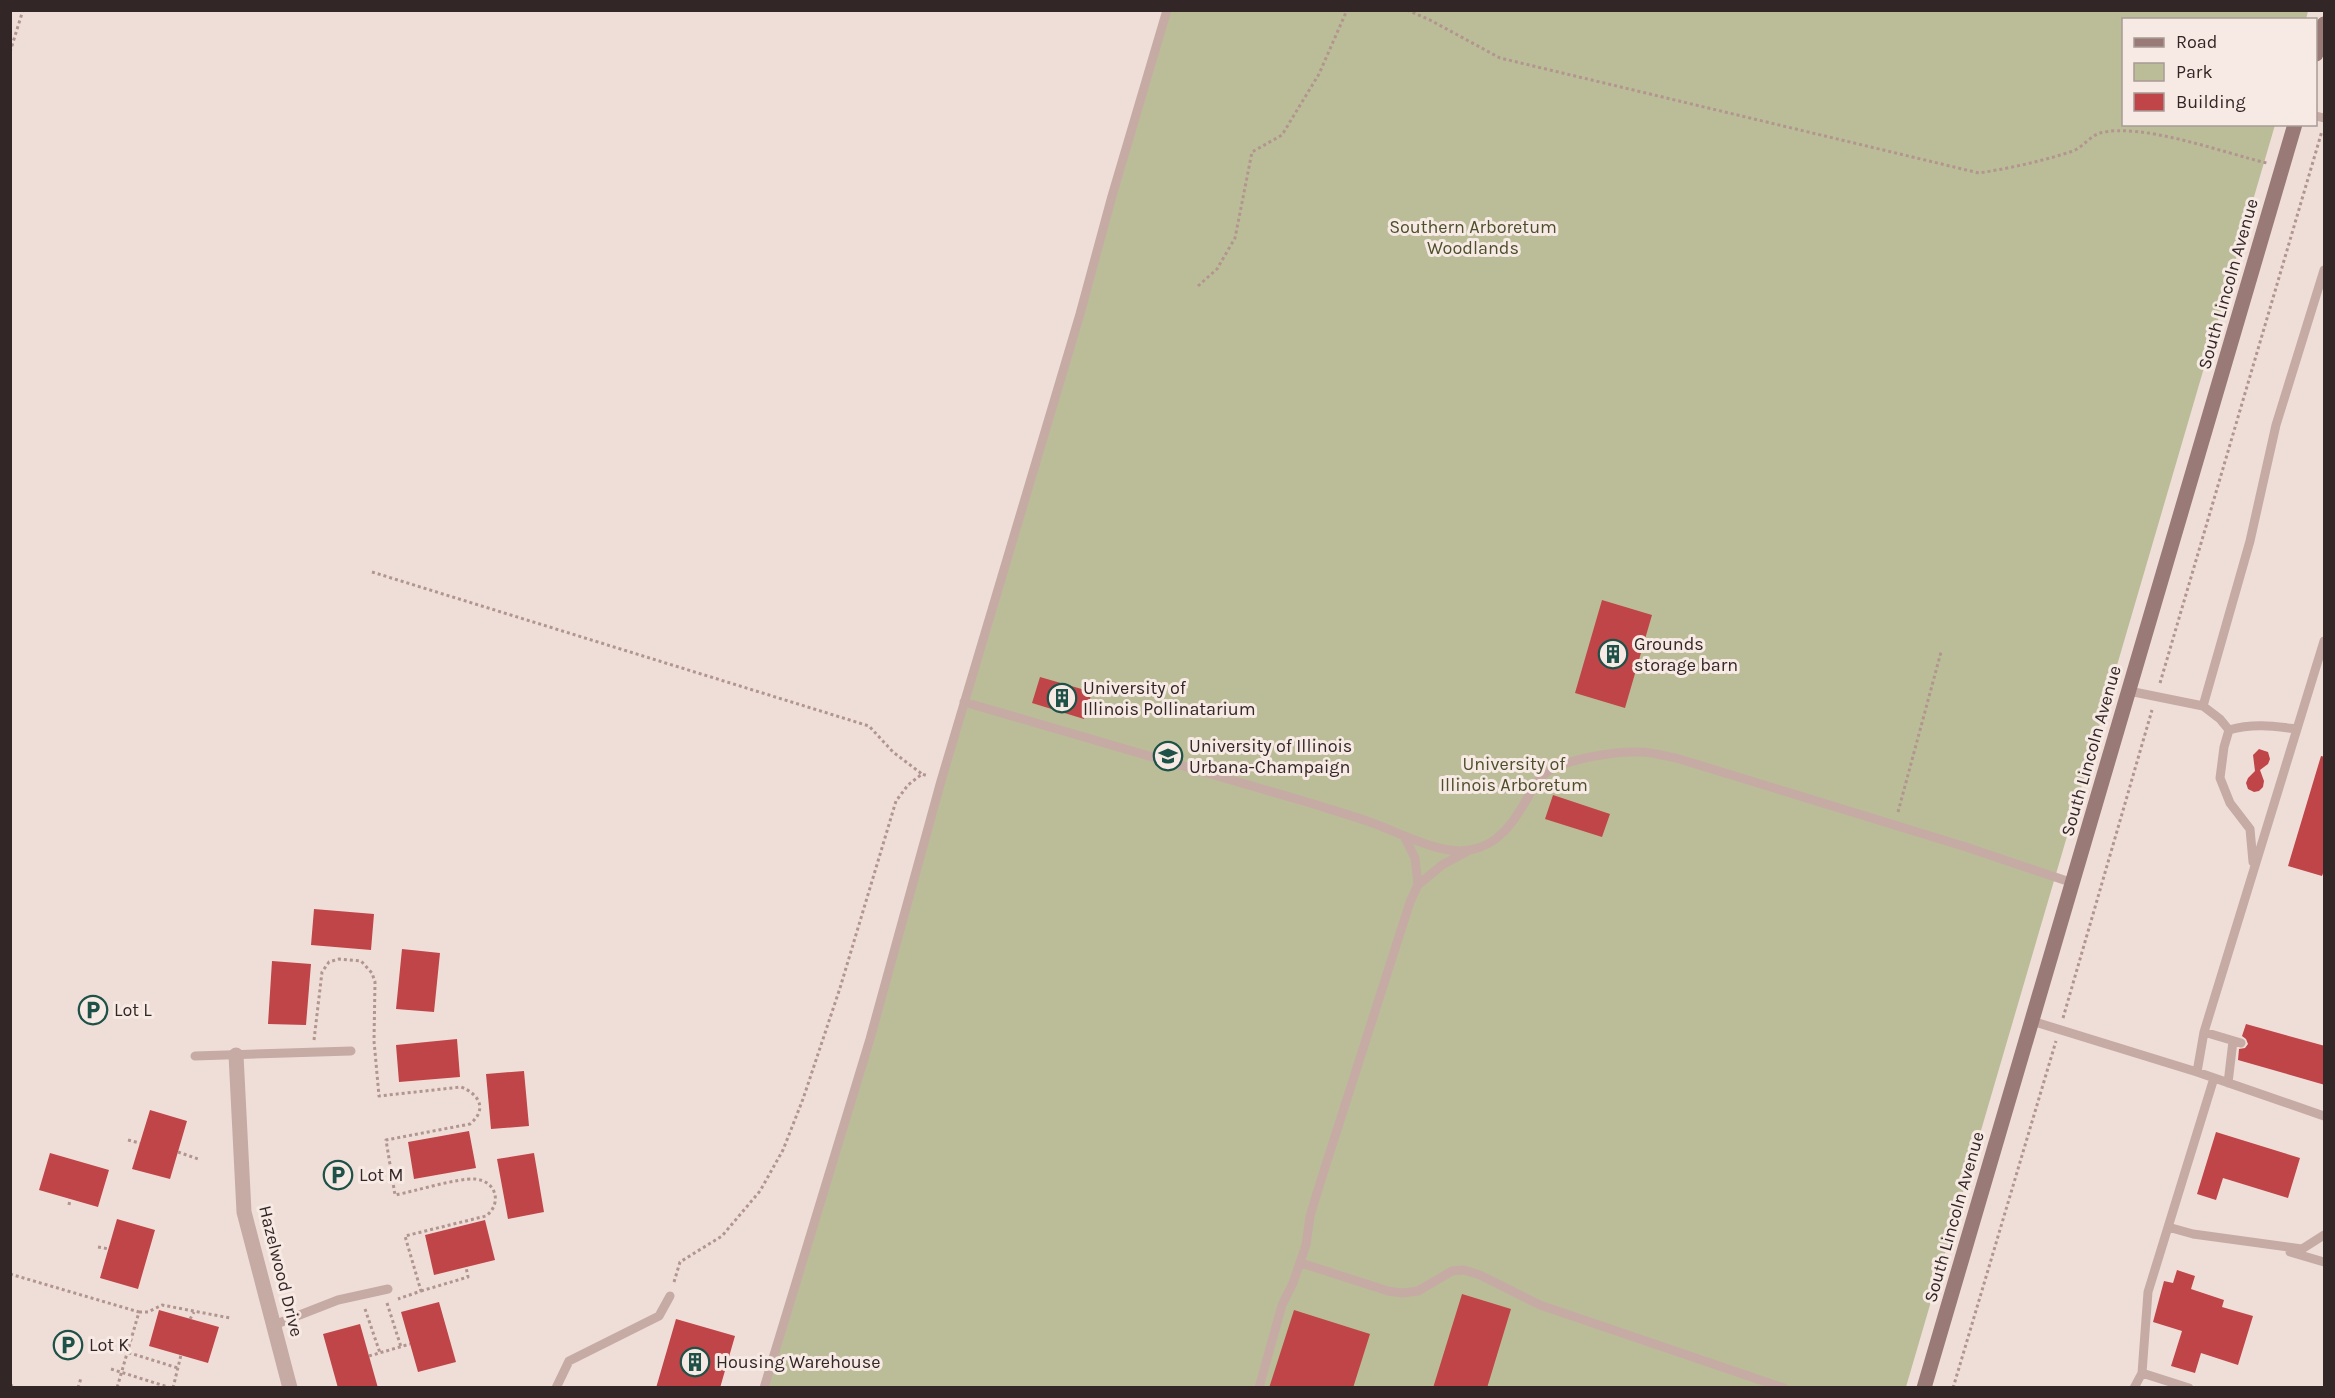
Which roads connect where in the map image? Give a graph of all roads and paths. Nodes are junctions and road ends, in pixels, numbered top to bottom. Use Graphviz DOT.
graph roads {
  1 [pos="23,10"];
  2 [pos="1167,10"];
  3 [pos="1347,10"];
  4 [pos="1407,10"];
  5 [pos="2325,24"];
  6 [pos="2317,51"];
  7 [pos="10,52"];
  8 [pos="2325,120"];
  9 [pos="2294,126"];
  10 [pos="2283,167"];
  11 [pos="2325,270"];
  12 [pos="1198,286"];
  13 [pos="372,572"];
  14 [pos="2325,641"];
  15 [pos="1941,652"];
  16 [pos="2129,691"];
  17 [pos="2156,696"];
  18 [pos="964,702"];
  19 [pos="2203,706"];
  20 [pos="2297,729"];
  21 [pos="2229,730"];
  22 [pos="922,774"];
  23 [pos="941,781"];
  24 [pos="1894,825"];
  25 [pos="1404,836"];
  26 [pos="1468,851"];
  27 [pos="2252,877"];
  28 [pos="2073,883"];
  29 [pos="1418,885"];
  30 [pos="2032,1021"];
  31 [pos="2059,1029"];
  32 [pos="2204,1032"];
  33 [pos="314,1041"];
  34 [pos="351,1051"];
  35 [pos="236,1055"];
  36 [pos="195,1056"];
  37 [pos="2197,1072"];
  38 [pos="2214,1078"];
  39 [pos="2228,1083"];
  40 [pos="2325,1116"];
  41 [pos="128,1140"];
  42 [pos="140,1143"];
  43 [pos="178,1152"];
  44 [pos="198,1159"];
  45 [pos="70,1198"];
  46 [pos="69,1205"];
  47 [pos="2168,1227"];
  48 [pos="2325,1235"];
  49 [pos="2268,1246"];
  50 [pos="98,1247"];
  51 [pos="108,1249"];
  52 [pos="2325,1262"];
  53 [pos="1301,1263"];
  54 [pos="466,1267"];
  55 [pos="10,1274"];
  56 [pos="388,1289"];
  57 [pos="421,1291"];
  58 [pos="670,1296"];
  59 [pos="376,1305"];
  60 [pos="140,1312"];
  61 [pos="194,1312"];
  62 [pos="230,1318"];
  63 [pos="190,1319"];
  64 [pos="274,1325"];
  65 [pos="410,1344"];
  66 [pos="401,1347"];
  67 [pos="117,1349"];
  68 [pos="128,1352"];
  69 [pos="380,1353"];
  70 [pos="181,1355"];
  71 [pos="369,1356"];
  72 [pos="178,1368"];
  73 [pos="111,1369"];
  74 [pos="122,1372"];
  75 [pos="2142,1373"];
  76 [pos="81,1378"];
  77 [pos="10,1385"];
  78 [pos="1928,1387"];
  79 [pos="17,1388"];
  80 [pos="78,1388"];
  81 [pos="117,1388"];
  82 [pos="172,1388"];
  83 [pos="290,1388"];
  84 [pos="556,1388"];
  85 [pos="764,1388"];
  86 [pos="1259,1388"];
  87 [pos="1784,1388"];
  88 [pos="1953,1388"];
  89 [pos="2134,1388"];
  90 [pos="2189,1388"];
  1 -- 7 [label="path"];
  2 -- 18 [label="lane"];
  3 -- 12 [label="path"];
  4 -- 10 [label="path"];
  5 -- 6 [label="main road"];
  8 -- 17 [label="path"];
  9 -- 10 [label="main road, South Lincoln Avenue"];
  10 -- 16 [label="main road, South Lincoln Avenue"];
  11 -- 19 [label="lane"];
  13 -- 22 [label="path"];
  14 -- 20 [label="lane"];
  15 -- 24 [label="path"];
  16 -- 17 [label="lane"];
  16 -- 28 [label="main road, South Lincoln Avenue"];
  17 -- 19 [label="lane"];
  17 -- 31 [label="path"];
  18 -- 23 [label="lane"];
  18 -- 25 [label="lane"];
  19 -- 21 [label="lane"];
  20 -- 21 [label="lane"];
  20 -- 27 [label="lane"];
  21 -- 27 [label="lane"];
  22 -- 23 [label="path"];
  22 -- 58 [label="path"];
  23 -- 85 [label="lane"];
  24 -- 26 [label="lane"];
  24 -- 28 [label="lane"];
  25 -- 26 [label="lane"];
  25 -- 29 [label="lane"];
  26 -- 29 [label="lane"];
  27 -- 32 [label="lane"];
  28 -- 30 [label="main road, South Lincoln Avenue"];
  29 -- 53 [label="lane"];
  30 -- 31 [label="lane"];
  30 -- 78 [label="main road, South Lincoln Avenue"];
  31 -- 37 [label="lane"];
  31 -- 88 [label="path"];
  32 -- 37 [label="lane"];
  32 -- 39 [label="lane"];
  33 -- 57 [label="path"];
  34 -- 35 [label="lane"];
  35 -- 36 [label="lane"];
  35 -- 64 [label="street, Hazelwood Drive"];
  37 -- 38 [label="lane"];
  38 -- 39 [label="lane"];
  38 -- 47 [label="lane"];
  39 -- 40 [label="lane"];
  41 -- 42 [label="path"];
  43 -- 44 [label="path"];
  45 -- 46 [label="path"];
  47 -- 49 [label="lane"];
  47 -- 75 [label="lane"];
  48 -- 49 [label="lane"];
  49 -- 52 [label="lane"];
  50 -- 51 [label="path"];
  53 -- 86 [label="lane"];
  53 -- 87 [label="lane"];
  54 -- 57 [label="path"];
  55 -- 60 [label="path"];
  56 -- 64 [label="lane"];
  57 -- 66 [label="path"];
  58 -- 84 [label="lane"];
  59 -- 69 [label="path"];
  60 -- 61 [label="path"];
  60 -- 68 [label="path"];
  61 -- 62 [label="path"];
  61 -- 63 [label="path"];
  64 -- 83 [label="street, Hazelwood Drive"];
  65 -- 66 [label="path"];
  66 -- 69 [label="path"];
  67 -- 68 [label="path"];
  68 -- 72 [label="path"];
  68 -- 74 [label="path"];
  69 -- 71 [label="path"];
  70 -- 72 [label="path"];
  72 -- 82 [label="path"];
  73 -- 74 [label="path"];
  74 -- 81 [label="path"];
  74 -- 82 [label="path"];
  75 -- 89 [label="lane"];
  75 -- 90 [label="lane"];
  76 -- 80 [label="path"];
  77 -- 79 [label="path"];
}
